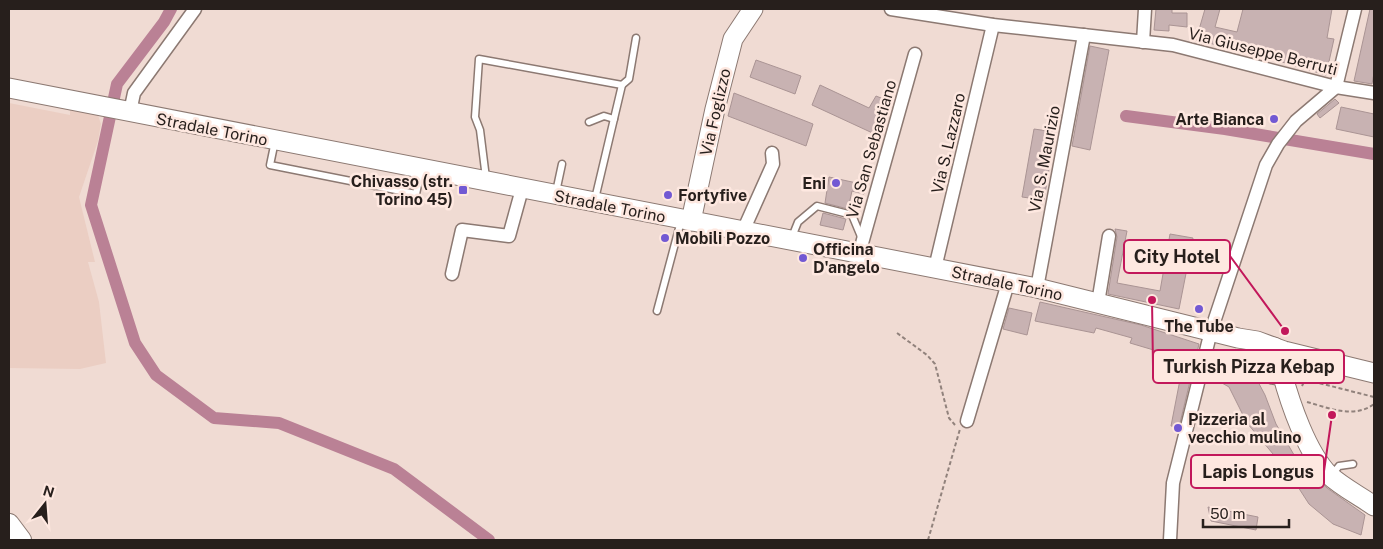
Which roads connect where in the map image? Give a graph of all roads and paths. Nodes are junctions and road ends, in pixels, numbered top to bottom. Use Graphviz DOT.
graph roads {
  1 [pos="195,9"];
  2 [pos="753,9"];
  3 [pos="891,9"];
  4 [pos="1145,9"];
  5 [pos="1355,9"];
  6 [pos="993,25"];
  7 [pos="1084,35"];
  8 [pos="636,38"];
  9 [pos="1143,42"];
  10 [pos="915,54"];
  11 [pos="622,84"];
  12 [pos="1336,87"];
  13 [pos="9,88"];
  14 [pos="1374,93"];
  15 [pos="124,111"];
  16 [pos="614,119"];
  17 [pos="589,122"];
  18 [pos="275,141"];
  19 [pos="772,153"];
  20 [pos="562,164"];
  21 [pos="421,169"];
  22 [pos="486,182"];
  23 [pos="522,189"];
  24 [pos="556,195"];
  25 [pos="594,203"];
  26 [pos="686,220"];
  27 [pos="743,232"];
  28 [pos="1109,236"];
  29 [pos="790,241"];
  30 [pos="861,247"];
  31 [pos="935,268"];
  32 [pos="452,274"];
  33 [pos="1008,283"];
  34 [pos="1037,288"];
  35 [pos="1098,303"];
  36 [pos="657,311"];
  37 [pos="1211,331"];
  38 [pos="897,332"];
  39 [pos="1238,338"];
  40 [pos="1279,349"];
  41 [pos="1311,364"];
  42 [pos="1270,369"];
  43 [pos="1374,373"];
  44 [pos="1306,380"];
  45 [pos="1298,391"];
  46 [pos="1374,397"];
  47 [pos="1374,404"];
  48 [pos="1300,408"];
  49 [pos="964,424"];
  50 [pos="1353,464"];
  51 [pos="1331,476"];
  52 [pos="1374,506"];
  53 [pos="9,524"];
  54 [pos="21,540"];
  55 [pos="928,540"];
  56 [pos="1170,540"];
  1 -- 15 [label="street"];
  2 -- 26 [label="main road, Via Foglizzo"];
  3 -- 6 [label="street, Via Giuseppe Berruti"];
  4 -- 9 [label="street"];
  5 -- 12 [label="street"];
  6 -- 7 [label="street, Via Giuseppe Berruti"];
  6 -- 31 [label="street, Via S. Lazzaro"];
  7 -- 9 [label="street, Via Giuseppe Berruti"];
  7 -- 34 [label="street, Via S. Maurizio"];
  8 -- 11 [label="lane"];
  9 -- 12 [label="street, Via Giuseppe Berruti"];
  10 -- 30 [label="street, Via San Sebastiano"];
  11 -- 16 [label="lane"];
  11 -- 22 [label="lane"];
  12 -- 14 [label="street, Via Giuseppe Berruti"];
  12 -- 37 [label="street"];
  13 -- 15 [label="main road, Stradale Torino"];
  15 -- 18 [label="main road, Stradale Torino"];
  16 -- 17 [label="lane"];
  16 -- 25 [label="lane"];
  18 -- 21 [label="main road, Stradale Torino"];
  18 -- 21 [label="lane"];
  19 -- 27 [label="street"];
  20 -- 24 [label="lane"];
  21 -- 22 [label="main road, Stradale Torino"];
  22 -- 23 [label="main road, Stradale Torino"];
  23 -- 24 [label="main road, Stradale Torino"];
  23 -- 32 [label="street"];
  24 -- 25 [label="main road, Stradale Torino"];
  25 -- 26 [label="main road, Stradale Torino"];
  26 -- 27 [label="main road, Stradale Torino"];
  26 -- 36 [label="lane"];
  27 -- 29 [label="main road, Stradale Torino"];
  28 -- 35 [label="street"];
  29 -- 30 [label="main road, Stradale Torino"];
  29 -- 30 [label="lane"];
  30 -- 31 [label="main road, Stradale Torino"];
  31 -- 33 [label="main road, Stradale Torino"];
  33 -- 34 [label="main road, Stradale Torino"];
  33 -- 49 [label="street"];
  34 -- 35 [label="main road, Stradale Torino"];
  35 -- 37 [label="main road, Stradale Torino"];
  37 -- 39 [label="main road, Stradale Torino"];
  37 -- 56 [label="street"];
  38 -- 49 [label="path"];
  39 -- 40 [label="main road, Stradale Torino"];
  39 -- 42 [label="main road"];
  40 -- 42 [label="main road"];
  40 -- 43 [label="main road, Stradale Torino"];
  41 -- 44 [label="path"];
  42 -- 48 [label="main road"];
  44 -- 45 [label="path"];
  44 -- 46 [label="path"];
  47 -- 48 [label="path"];
  48 -- 51 [label="main road"];
  49 -- 55 [label="path"];
  50 -- 51 [label="lane"];
  51 -- 52 [label="main road"];
  53 -- 54 [label="main road"];
}
